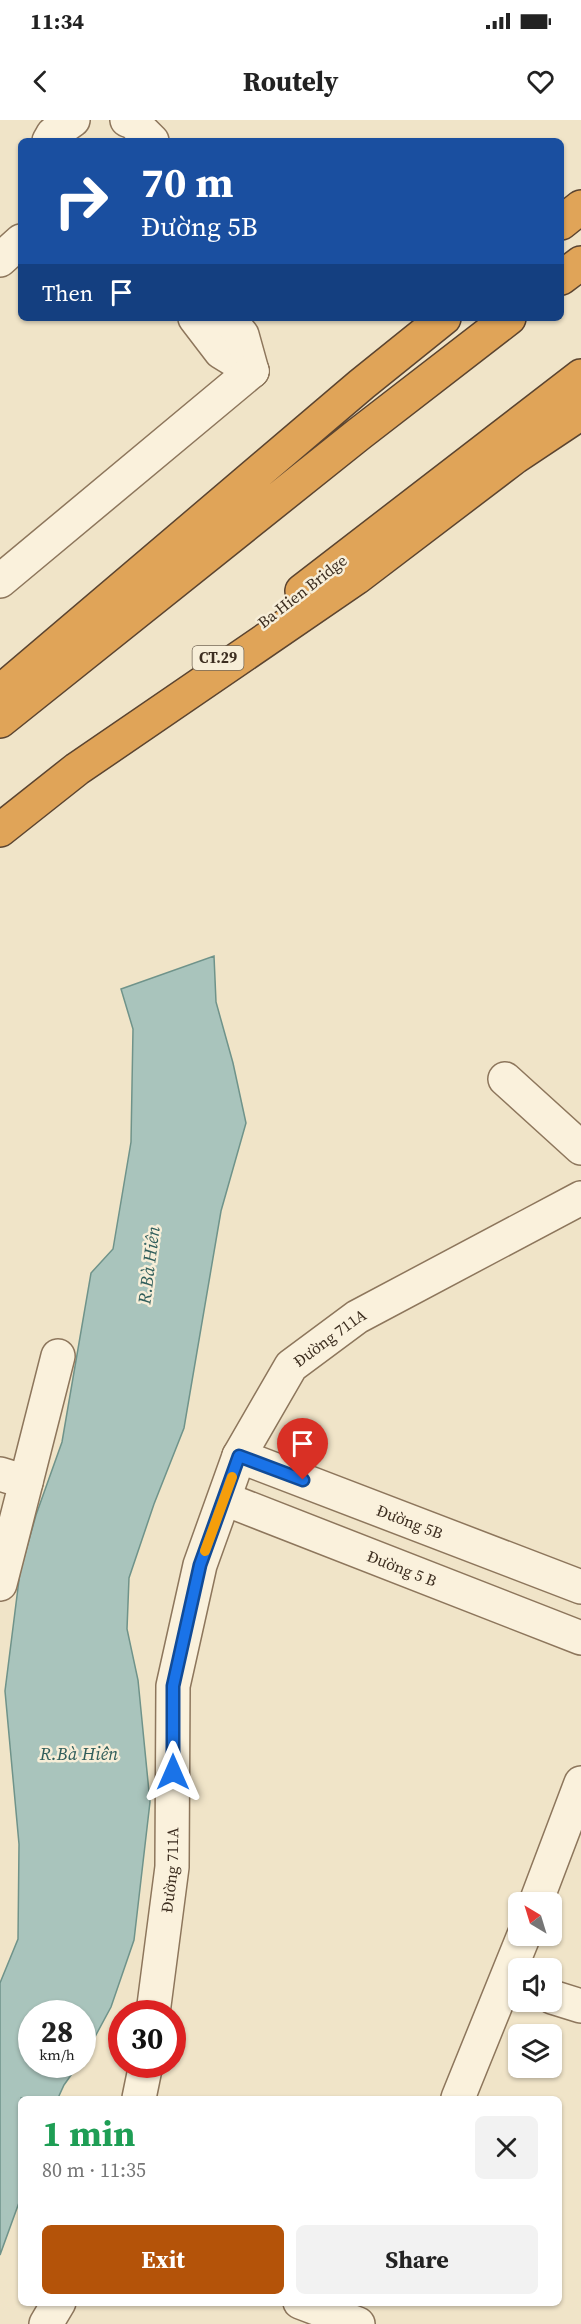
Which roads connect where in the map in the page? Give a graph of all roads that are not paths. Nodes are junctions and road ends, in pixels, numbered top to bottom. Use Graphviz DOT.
graph roads {
  1 [pos="73,120"];
  2 [pos="51,138"];
  3 [pos="581,207"];
  4 [pos="564,221"];
  5 [pos="18,245"];
  6 [pos="0,260"];
  7 [pos="581,263"];
  8 [pos="564,276"];
  9 [pos="197,321"];
  10 [pos="230,321"];
  11 [pos="440,321"];
  12 [pos="505,321"];
  13 [pos="252,371"];
  14 [pos="581,376"];
  15 [pos="581,413"];
  16 [pos="357,562"];
  17 [pos="0,581"];
  18 [pos="0,692"];
  19 [pos="0,721"];
  20 [pos="0,830"];
  21 [pos="505,1079"];
  22 [pos="581,1148"];
  23 [pos="581,1198"];
  24 [pos="58,1356"];
  25 [pos="239,1456"];
  26 [pos="13,1478"];
  27 [pos="225,1499"];
  28 [pos="0,1584"];
  29 [pos="581,1587"];
  30 [pos="581,1638"];
  31 [pos="581,1783"];
  32 [pos="540,1892"];
  33 [pos="508,1993"];
  34 [pos="155,2000"];
  35 [pos="562,2000"];
  36 [pos="581,2006"];
  37 [pos="143,2078"];
  38 [pos="139,2096"];
  39 [pos="459,2096"];
  40 [pos="56,2306"];
  41 [pos="311,2306"];
  42 [pos="374,2306"];
  43 [pos="46,2324"];
  44 [pos="358,2324"];
  45 [pos="367,2324"];
  1 -- 2 [label="street"];
  3 -- 4 [label="highway"];
  5 -- 6 [label="street"];
  7 -- 8 [label="highway"];
  9 -- 13 [label="street"];
  10 -- 13 [label="street"];
  11 -- 18 [label="highway"];
  12 -- 19 [label="highway"];
  13 -- 17 [label="street"];
  14 -- 16 [label="highway, CT.29"];
  15 -- 16 [label="highway"];
  16 -- 20 [label="highway, Ba Hien Bridge / CT.29"];
  21 -- 22 [label="street"];
  23 -- 25 [label="street, Đường 711A"];
  24 -- 26 [label="street"];
  25 -- 27 [label="street, Đường 711A"];
  25 -- 29 [label="street, Đường 5B"];
  26 -- 28 [label="street"];
  27 -- 30 [label="street, Đường 5 B"];
  27 -- 34 [label="street, Đường 711A"];
  31 -- 32 [label="street"];
  33 -- 39 [label="street"];
  35 -- 36 [label="street"];
  37 -- 38 [label="street"];
  40 -- 43 [label="street"];
  41 -- 44 [label="street"];
  42 -- 45 [label="street"];
}
